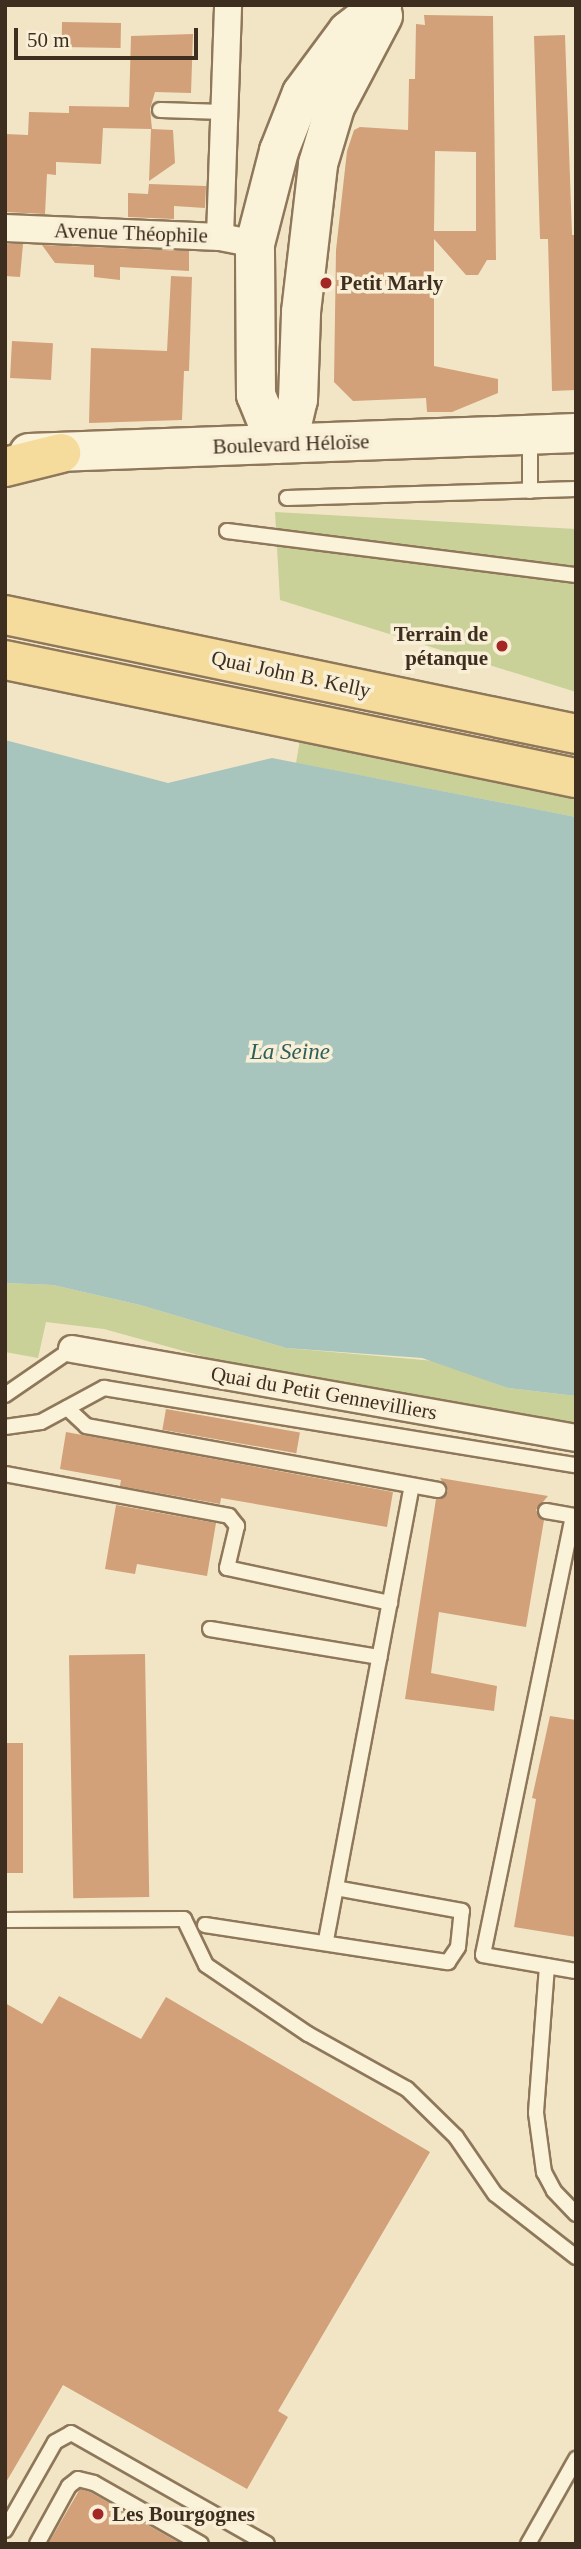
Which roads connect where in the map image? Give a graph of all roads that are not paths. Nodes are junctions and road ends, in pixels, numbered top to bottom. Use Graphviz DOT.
graph roads {
  1 [pos="228,5"];
  2 [pos="382,5"];
  3 [pos="389,5"];
  4 [pos="160,110"];
  5 [pos="224,112"];
  6 [pos="5,228"];
  7 [pos="238,240"];
  8 [pos="301,312"];
  9 [pos="576,433"];
  10 [pos="530,434"];
  11 [pos="276,444"];
  12 [pos="5,453"];
  13 [pos="61,453"];
  14 [pos="5,467"];
  15 [pos="576,489"];
  16 [pos="530,491"];
  17 [pos="287,498"];
  18 [pos="227,531"];
  19 [pos="576,575"];
  20 [pos="5,591"];
  21 [pos="5,615"];
  22 [pos="52,624"];
  23 [pos="5,660"];
  24 [pos="576,734"];
  25 [pos="576,778"];
  26 [pos="72,1349"];
  27 [pos="5,1395"];
  28 [pos="67,1408"];
  29 [pos="5,1427"];
  30 [pos="576,1438"];
  31 [pos="576,1465"];
  32 [pos="5,1474"];
  33 [pos="412,1486"];
  34 [pos="438,1490"];
  35 [pos="546,1511"];
  36 [pos="390,1603"];
  37 [pos="210,1629"];
  38 [pos="380,1657"];
  39 [pos="336,1888"];
  40 [pos="5,1920"];
  41 [pos="205,1925"];
  42 [pos="326,1940"];
  43 [pos="547,1966"];
  44 [pos="576,1971"];
  45 [pos="576,2214"];
  46 [pos="576,2257"];
  47 [pos="576,2459"];
  48 [pos="5,2530"];
  49 [pos="37,2544"];
  50 [pos="201,2544"];
  51 [pos="267,2544"];
  52 [pos="528,2544"];
  1 -- 5 [label="street"];
  2 -- 7 [label="main road"];
  3 -- 8 [label="main road"];
  4 -- 5 [label="lane"];
  5 -- 7 [label="street"];
  6 -- 7 [label="street, Avenue Théophile"];
  7 -- 8 [label="main road"];
  7 -- 11 [label="main road"];
  8 -- 11 [label="main road"];
  9 -- 10 [label="main road, Boulevard Héloïse"];
  10 -- 11 [label="main road, Boulevard Héloïse"];
  10 -- 16 [label="lane"];
  11 -- 13 [label="main road, Boulevard Héloïse"];
  12 -- 13 [label="main road, Boulevard Héloïse"];
  13 -- 14 [label="main road"];
  15 -- 16 [label="lane"];
  16 -- 17 [label="lane"];
  18 -- 19 [label="lane"];
  20 -- 22 [label="main road"];
  21 -- 22 [label="main road, Quai John B. Kelly"];
  22 -- 24 [label="main road, Quai John B. Kelly"];
  23 -- 25 [label="main road, Quai John B. Kelly"];
  26 -- 27 [label="lane"];
  26 -- 30 [label="street, Quai du Petit Gennevilliers"];
  28 -- 29 [label="lane"];
  28 -- 31 [label="lane"];
  28 -- 33 [label="lane"];
  32 -- 36 [label="lane"];
  33 -- 34 [label="lane"];
  33 -- 36 [label="lane"];
  35 -- 43 [label="lane"];
  36 -- 38 [label="lane"];
  37 -- 38 [label="lane"];
  38 -- 39 [label="lane"];
  39 -- 42 [label="lane"];
  39 -- 42 [label="lane"];
  40 -- 46 [label="lane"];
  41 -- 42 [label="lane"];
  43 -- 44 [label="lane"];
  43 -- 45 [label="lane"];
  47 -- 52 [label="lane"];
  48 -- 51 [label="lane"];
  49 -- 50 [label="lane"];
}
